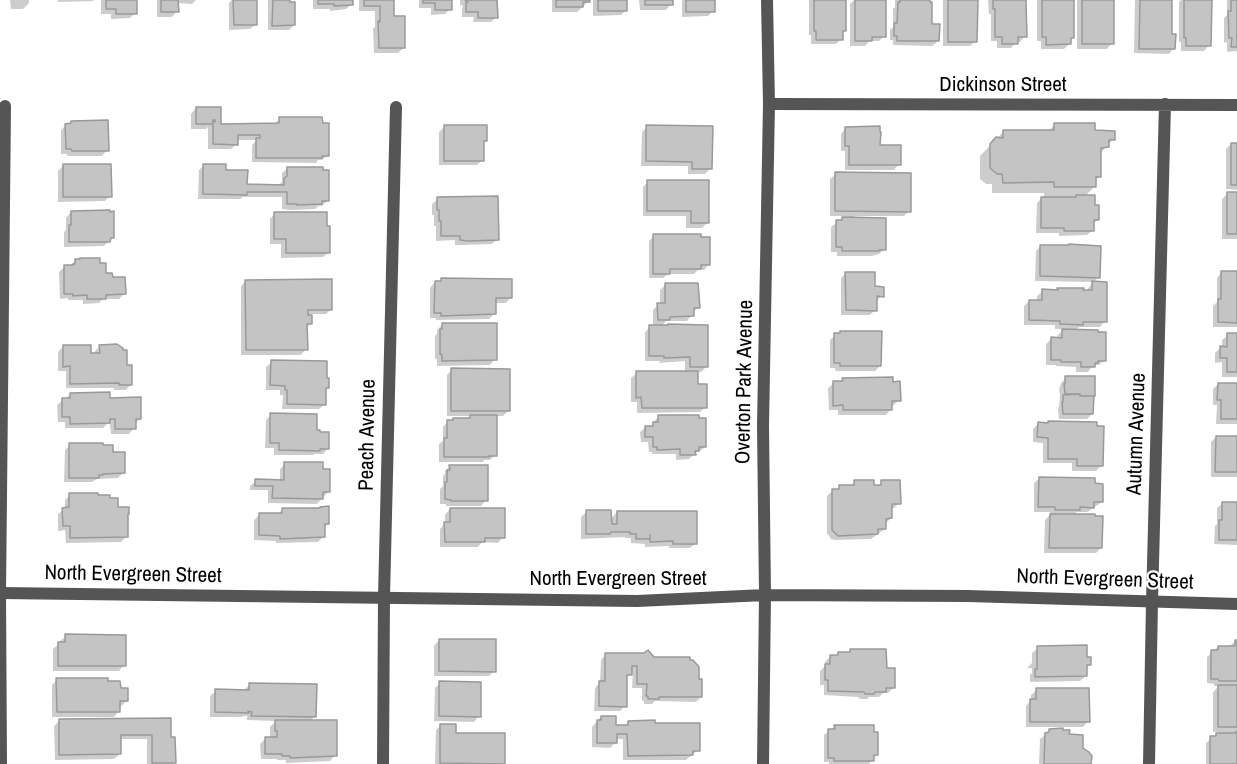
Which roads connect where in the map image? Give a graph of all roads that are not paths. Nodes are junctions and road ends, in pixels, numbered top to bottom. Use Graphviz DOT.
graph roads {
  1 [pos="767,0"];
  2 [pos="769,104"];
  3 [pos="1165,104"];
  4 [pos="1237,105"];
  5 [pos="5,106"];
  6 [pos="396,107"];
  7 [pos="0,592"];
  8 [pos="765,595"];
  9 [pos="384,597"];
  10 [pos="1152,602"];
  11 [pos="1237,604"];
  12 [pos="1,764"];
  13 [pos="383,764"];
  14 [pos="763,764"];
  15 [pos="1149,764"];
  1 -- 2 [label="street, Overton Park Avenue"];
  2 -- 3 [label="street, Dickinson Street"];
  2 -- 8 [label="street, Overton Park Avenue"];
  3 -- 4 [label="street, Dickinson Street"];
  3 -- 10 [label="street, Autumn Avenue"];
  5 -- 7 [label="street"];
  6 -- 9 [label="street, Peach Avenue"];
  7 -- 9 [label="street, North Evergreen Street"];
  7 -- 12 [label="street"];
  8 -- 9 [label="street, North Evergreen Street"];
  8 -- 10 [label="street, North Evergreen Street"];
  8 -- 14 [label="street, Overton Park Avenue"];
  9 -- 13 [label="street, Peach Avenue"];
  10 -- 11 [label="street, North Evergreen Street"];
  10 -- 15 [label="street, Autumn Avenue"];
}
